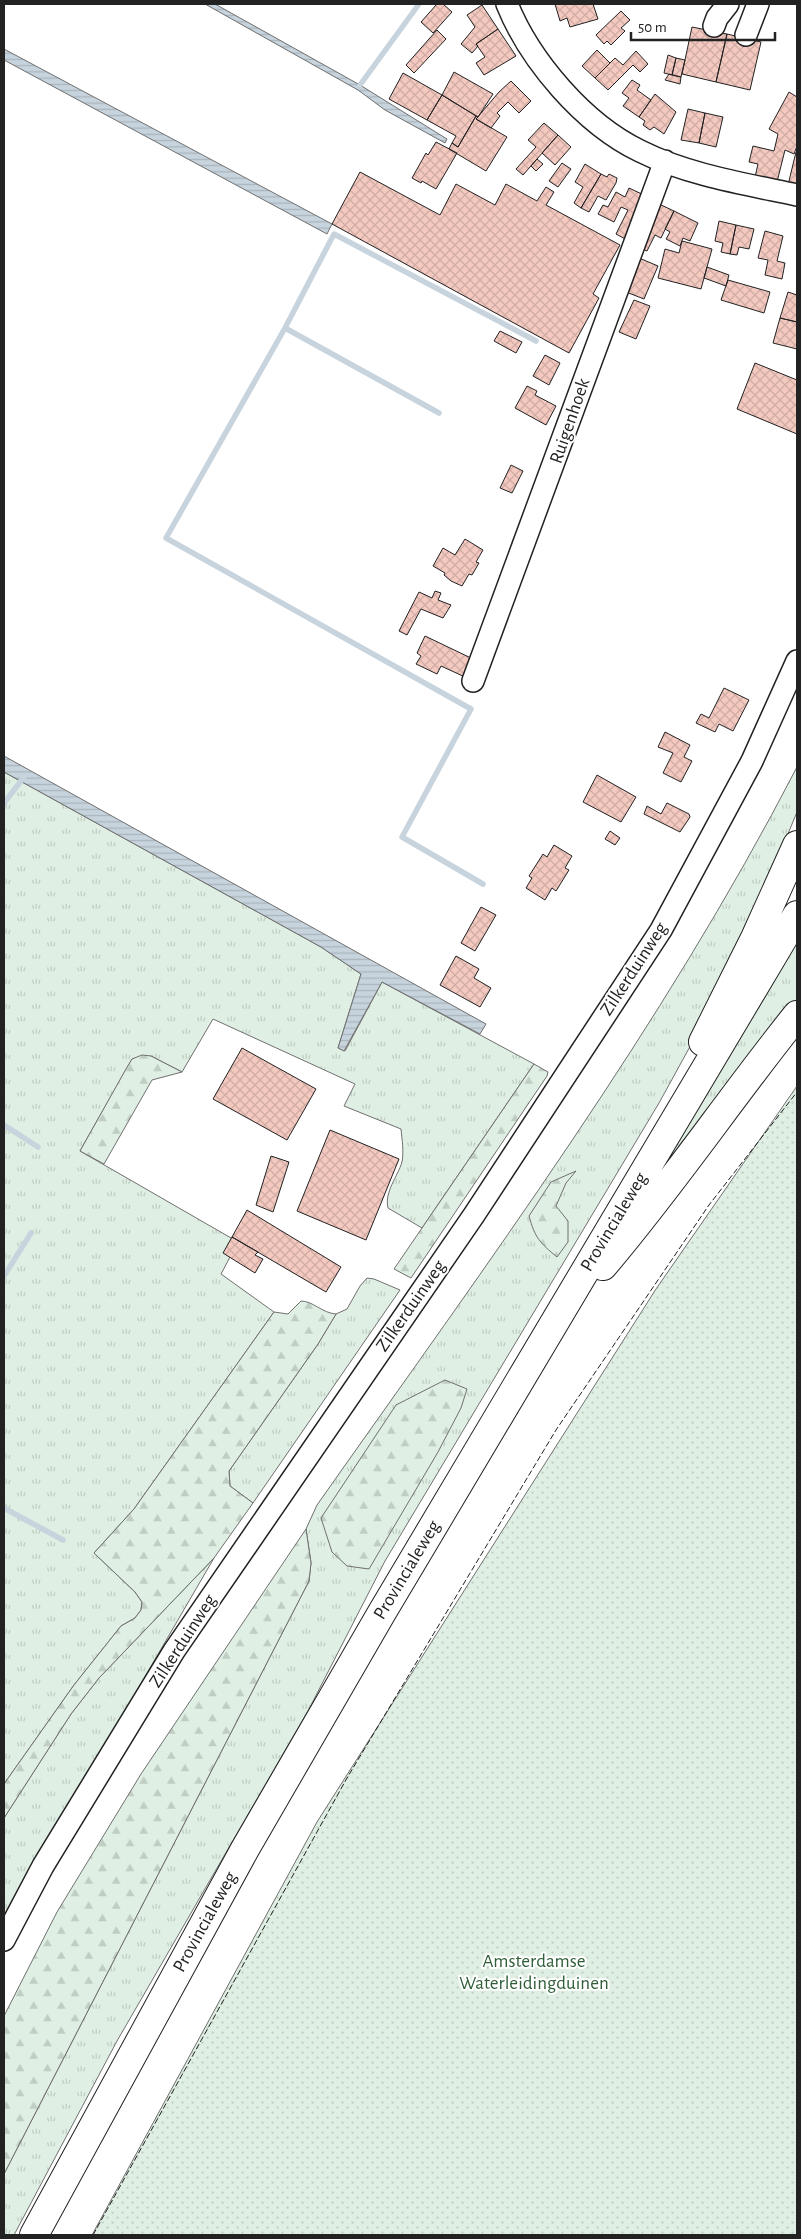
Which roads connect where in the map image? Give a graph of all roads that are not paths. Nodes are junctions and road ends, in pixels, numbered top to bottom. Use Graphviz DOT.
graph roads {
  1 [pos="507,4"];
  2 [pos="728,4"];
  3 [pos="758,4"];
  4 [pos="714,26"];
  5 [pos="746,35"];
  6 [pos="664,161"];
  7 [pos="797,195"];
  8 [pos="797,661"];
  9 [pos="473,681"];
  10 [pos="797,846"];
  11 [pos="797,916"];
  12 [pos="797,1015"];
  13 [pos="665,1138"];
  14 [pos="549,1330"];
  15 [pos="4,1940"];
  16 [pos="34,2235"];
  1 -- 6 [label="street"];
  2 -- 4 [label="street"];
  3 -- 5 [label="street"];
  6 -- 7 [label="street"];
  6 -- 9 [label="street, Ruigenhoek"];
  8 -- 15 [label="street, Zilkerduinweg"];
  10 -- 13 [label="main road"];
  11 -- 13 [label="main road, Provincialeweg"];
  12 -- 14 [label="main road"];
  13 -- 14 [label="main road, Provincialeweg"];
  14 -- 16 [label="main road, Provincialeweg"];
}
